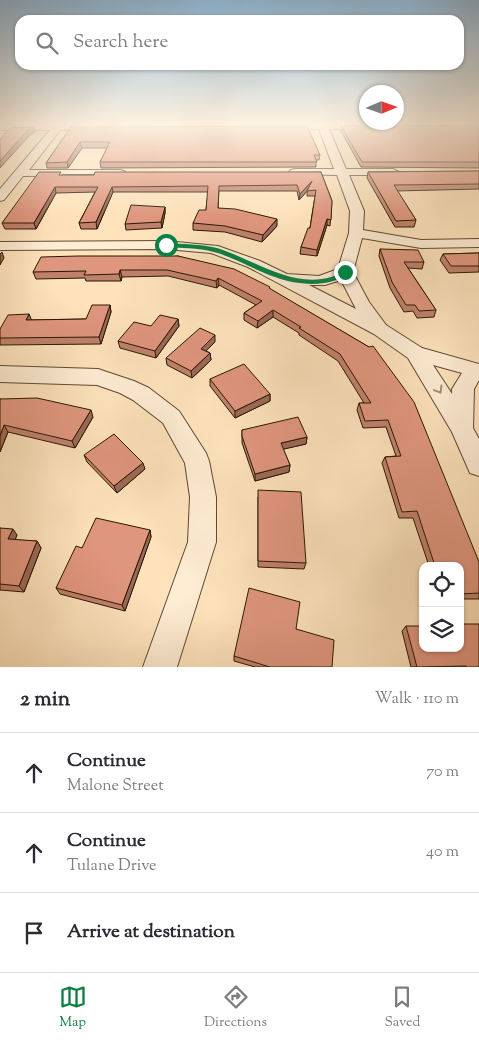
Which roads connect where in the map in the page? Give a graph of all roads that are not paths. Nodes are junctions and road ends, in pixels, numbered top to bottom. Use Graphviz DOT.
graph roads {
  1 [pos="35,154"];
  2 [pos="333,154"];
  3 [pos="281,172"];
  4 [pos="340,172"];
  5 [pos="410,172"];
  6 [pos="19,173"];
  7 [pos="134,173"];
  8 [pos="0,196"];
  9 [pos="356,234"];
  10 [pos="479,243"];
  11 [pos="0,246"];
  12 [pos="345,272"];
  13 [pos="277,276"];
  14 [pos="381,330"];
  15 [pos="414,353"];
  16 [pos="476,371"];
  17 [pos="0,374"];
  18 [pos="462,428"];
  19 [pos="479,465"];
  20 [pos="160,667"];
  1 -- 6 [label="street"];
  2 -- 4 [label="street"];
  3 -- 4 [label="street"];
  4 -- 5 [label="street"];
  4 -- 9 [label="street"];
  6 -- 7 [label="street"];
  6 -- 8 [label="street"];
  9 -- 10 [label="street"];
  9 -- 12 [label="street"];
  11 -- 13 [label="street"];
  12 -- 13 [label="street"];
  12 -- 14 [label="street"];
  13 -- 14 [label="street"];
  14 -- 15 [label="street"];
  15 -- 16 [label="street"];
  15 -- 18 [label="street, one-way"];
  16 -- 18 [label="street"];
  17 -- 20 [label="street"];
  18 -- 19 [label="street"];
}
